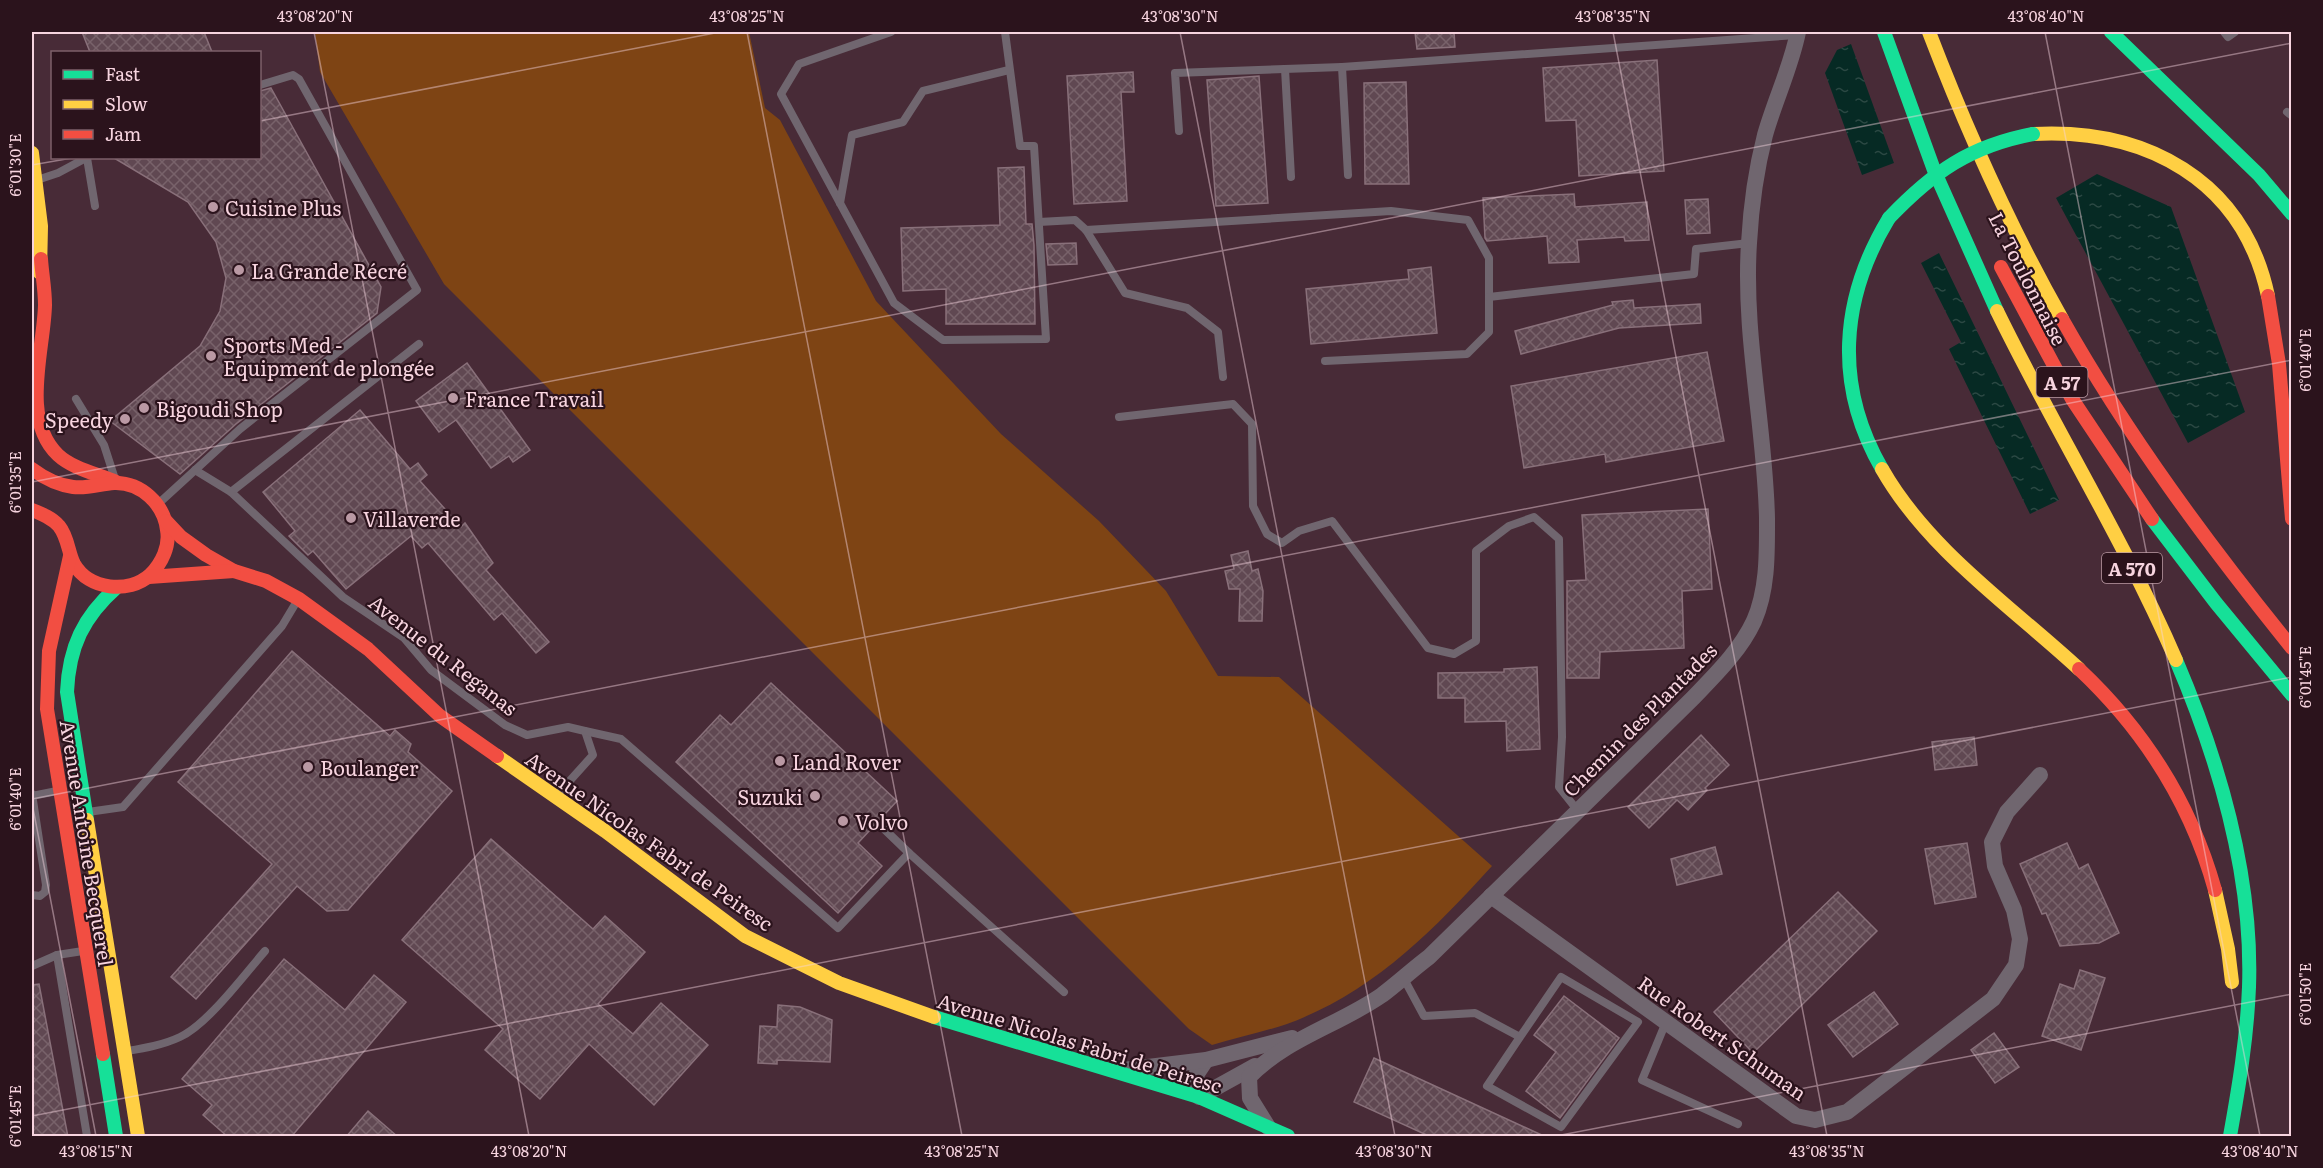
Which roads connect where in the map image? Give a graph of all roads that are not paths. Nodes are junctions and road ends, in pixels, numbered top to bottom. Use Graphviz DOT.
graph roads {
  1 [pos="891,32"];
  2 [pos="1005,32"];
  3 [pos="1884,32"];
  4 [pos="1894,32"];
  5 [pos="1929,32"];
  6 [pos="2110,32"];
  7 [pos="2224,32"];
  8 [pos="2235,32"];
  9 [pos="1798,33"];
  10 [pos="1342,66"];
  11 [pos="1285,69"];
  12 [pos="1009,70"];
  13 [pos="261,85"];
  14 [pos="1179,131"];
  15 [pos="32,153"];
  16 [pos="85,159"];
  17 [pos="87,159"];
  18 [pos="1348,175"];
  19 [pos="1291,177"];
  20 [pos="1957,179"];
  21 [pos="36,180"];
  22 [pos="840,202"];
  23 [pos="95,206"];
  24 [pos="2292,214"];
  25 [pos="1039,222"];
  26 [pos="1086,230"];
  27 [pos="1749,243"];
  28 [pos="1993,252"];
  29 [pos="41,259"];
  30 [pos="1489,297"];
  31 [pos="32,335"];
  32 [pos="419,344"];
  33 [pos="1325,361"];
  34 [pos="1223,377"];
  35 [pos="76,399"];
  36 [pos="1119,417"];
  37 [pos="32,469"];
  38 [pos="195,470"];
  39 [pos="116,482"];
  40 [pos="231,492"];
  41 [pos="158,504"];
  42 [pos="32,510"];
  43 [pos="2292,519"];
  44 [pos="166,521"];
  45 [pos="70,556"];
  46 [pos="234,571"];
  47 [pos="149,577"];
  48 [pos="117,587"];
  49 [pos="299,599"];
  50 [pos="2292,648"];
  51 [pos="2292,695"];
  52 [pos="585,731"];
  53 [pos="2040,775"];
  54 [pos="60,790"];
  55 [pos="32,795"];
  56 [pos="556,796"];
  57 [pos="1578,811"];
  58 [pos="86,813"];
  59 [pos="64,816"];
  60 [pos="882,827"];
  61 [pos="909,853"];
  62 [pos="32,895"];
  63 [pos="1491,896"];
  64 [pos="107,946"];
  65 [pos="85,950"];
  66 [pos="265,951"];
  67 [pos="57,955"];
  68 [pos="32,966"];
  69 [pos="1403,977"];
  70 [pos="1064,992"];
  71 [pos="1666,1022"];
  72 [pos="1308,1034"];
  73 [pos="1520,1037"];
  74 [pos="125,1052"];
  75 [pos="102,1056"];
  76 [pos="1206,1060"];
  77 [pos="1265,1061"];
  78 [pos="1110,1070"];
  79 [pos="1199,1097"];
  80 [pos="1738,1124"];
  81 [pos="1268,1127"];
  82 [pos="87,1137"];
  83 [pos="116,1137"];
  84 [pos="138,1137"];
  85 [pos="1288,1137"];
  86 [pos="2222,1137"];
  87 [pos="2230,1137"];
  1 -- 22 [label="lane"];
  2 -- 12 [label="lane"];
  3 -- 87 [label="main road, A 570"];
  4 -- 20 [label="main road"];
  5 -- 50 [label="main road, La Toulonnaise / A 57"];
  6 -- 24 [label="main road"];
  7 -- 8 [label="lane"];
  9 -- 10 [label="lane"];
  9 -- 27 [label="street, Chemin des Plantades"];
  10 -- 11 [label="lane"];
  10 -- 18 [label="lane"];
  11 -- 14 [label="lane"];
  11 -- 19 [label="lane"];
  12 -- 22 [label="lane"];
  12 -- 25 [label="lane"];
  13 -- 38 [label="lane"];
  15 -- 21 [label="main road"];
  16 -- 21 [label="lane"];
  17 -- 23 [label="lane"];
  21 -- 29 [label="main road"];
  22 -- 25 [label="lane"];
  25 -- 26 [label="lane"];
  26 -- 30 [label="lane"];
  26 -- 34 [label="lane"];
  27 -- 30 [label="lane"];
  27 -- 57 [label="street, Chemin des Plantades"];
  28 -- 51 [label="main road, La Toulonnaise / A 57"];
  29 -- 31 [label="main road"];
  29 -- 39 [label="main road"];
  30 -- 33 [label="lane"];
  32 -- 40 [label="lane"];
  35 -- 39 [label="lane"];
  36 -- 57 [label="lane"];
  37 -- 39 [label="main road"];
  38 -- 40 [label="lane, Avenue du Reganas"];
  38 -- 41 [label="lane"];
  39 -- 41 [label="main road"];
  40 -- 52 [label="lane, Avenue du Reganas"];
  41 -- 44 [label="main road"];
  42 -- 45 [label="main road"];
  43 -- 86 [label="main road, bridge"];
  44 -- 46 [label="main road"];
  44 -- 47 [label="main road"];
  45 -- 48 [label="main road"];
  45 -- 54 [label="main road, Avenue Antoine Becquerel"];
  46 -- 47 [label="main road"];
  46 -- 49 [label="main road, Avenue Nicolas Fabri de Peiresc"];
  47 -- 48 [label="main road"];
  48 -- 58 [label="main road, Avenue Antoine Becquerel"];
  49 -- 56 [label="main road, Avenue Nicolas Fabri de Peiresc"];
  49 -- 58 [label="lane"];
  52 -- 56 [label="lane"];
  52 -- 61 [label="lane, Avenue du Reganas"];
  53 -- 71 [label="street, Rue Robert Schuman"];
  54 -- 55 [label="lane"];
  54 -- 59 [label="main road, Avenue Antoine Becquerel"];
  55 -- 62 [label="lane"];
  56 -- 78 [label="main road, Avenue Nicolas Fabri de Peiresc"];
  57 -- 63 [label="street, Chemin des Plantades"];
  58 -- 59 [label="lane"];
  58 -- 64 [label="main road, Avenue Antoine Becquerel"];
  59 -- 65 [label="main road, Avenue Antoine Becquerel"];
  60 -- 61 [label="lane"];
  61 -- 70 [label="lane"];
  63 -- 69 [label="street, Chemin des Plantades"];
  63 -- 71 [label="street, Rue Robert Schuman"];
  64 -- 65 [label="lane"];
  64 -- 74 [label="main road, Avenue Antoine Becquerel"];
  65 -- 67 [label="lane"];
  65 -- 75 [label="main road, Avenue Antoine Becquerel"];
  66 -- 74 [label="lane"];
  67 -- 68 [label="lane"];
  67 -- 82 [label="lane"];
  69 -- 72 [label="street, Chemin des Plantades"];
  69 -- 73 [label="lane"];
  71 -- 80 [label="lane"];
  72 -- 76 [label="street"];
  72 -- 77 [label="street"];
  73 -- 73 [label="lane"];
  74 -- 75 [label="lane"];
  74 -- 84 [label="main road, Avenue Antoine Becquerel"];
  75 -- 83 [label="main road, Avenue Antoine Becquerel"];
  76 -- 78 [label="street"];
  76 -- 79 [label="street"];
  77 -- 79 [label="street"];
  77 -- 81 [label="street"];
  78 -- 79 [label="main road, Avenue Nicolas Fabri de Peiresc"];
  79 -- 81 [label="main road, Avenue Nicolas Fabri de Peiresc"];
  81 -- 85 [label="main road, Avenue Nicolas Fabri de Peiresc"];
}
